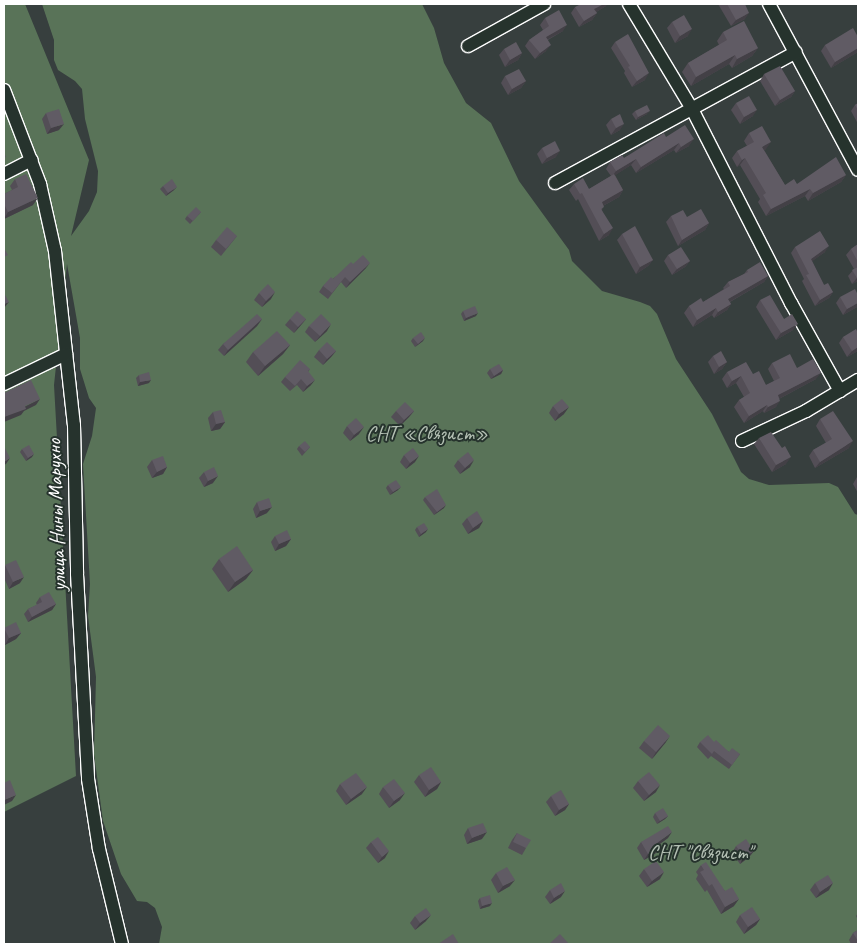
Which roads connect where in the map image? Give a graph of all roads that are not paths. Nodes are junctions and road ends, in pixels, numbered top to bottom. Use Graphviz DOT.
graph roads {
  1 [pos="544,4"];
  2 [pos="629,4"];
  3 [pos="769,4"];
  4 [pos="468,46"];
  5 [pos="796,52"];
  6 [pos="4,90"];
  7 [pos="692,109"];
  8 [pos="32,160"];
  9 [pos="858,170"];
  10 [pos="4,174"];
  11 [pos="555,182"];
  12 [pos="66,354"];
  13 [pos="858,380"];
  14 [pos="4,384"];
  15 [pos="840,391"];
  16 [pos="742,441"];
  17 [pos="122,944"];
  1 -- 4 [label="street"];
  2 -- 7 [label="street"];
  3 -- 5 [label="street"];
  5 -- 7 [label="street"];
  5 -- 9 [label="street"];
  6 -- 8 [label="street, улица Нины Марухно"];
  7 -- 11 [label="street"];
  7 -- 15 [label="street"];
  8 -- 10 [label="street"];
  8 -- 12 [label="street, улица Нины Марухно"];
  12 -- 14 [label="street"];
  12 -- 17 [label="street, улица Нины Марухно"];
  13 -- 15 [label="street"];
  15 -- 16 [label="street"];
}
